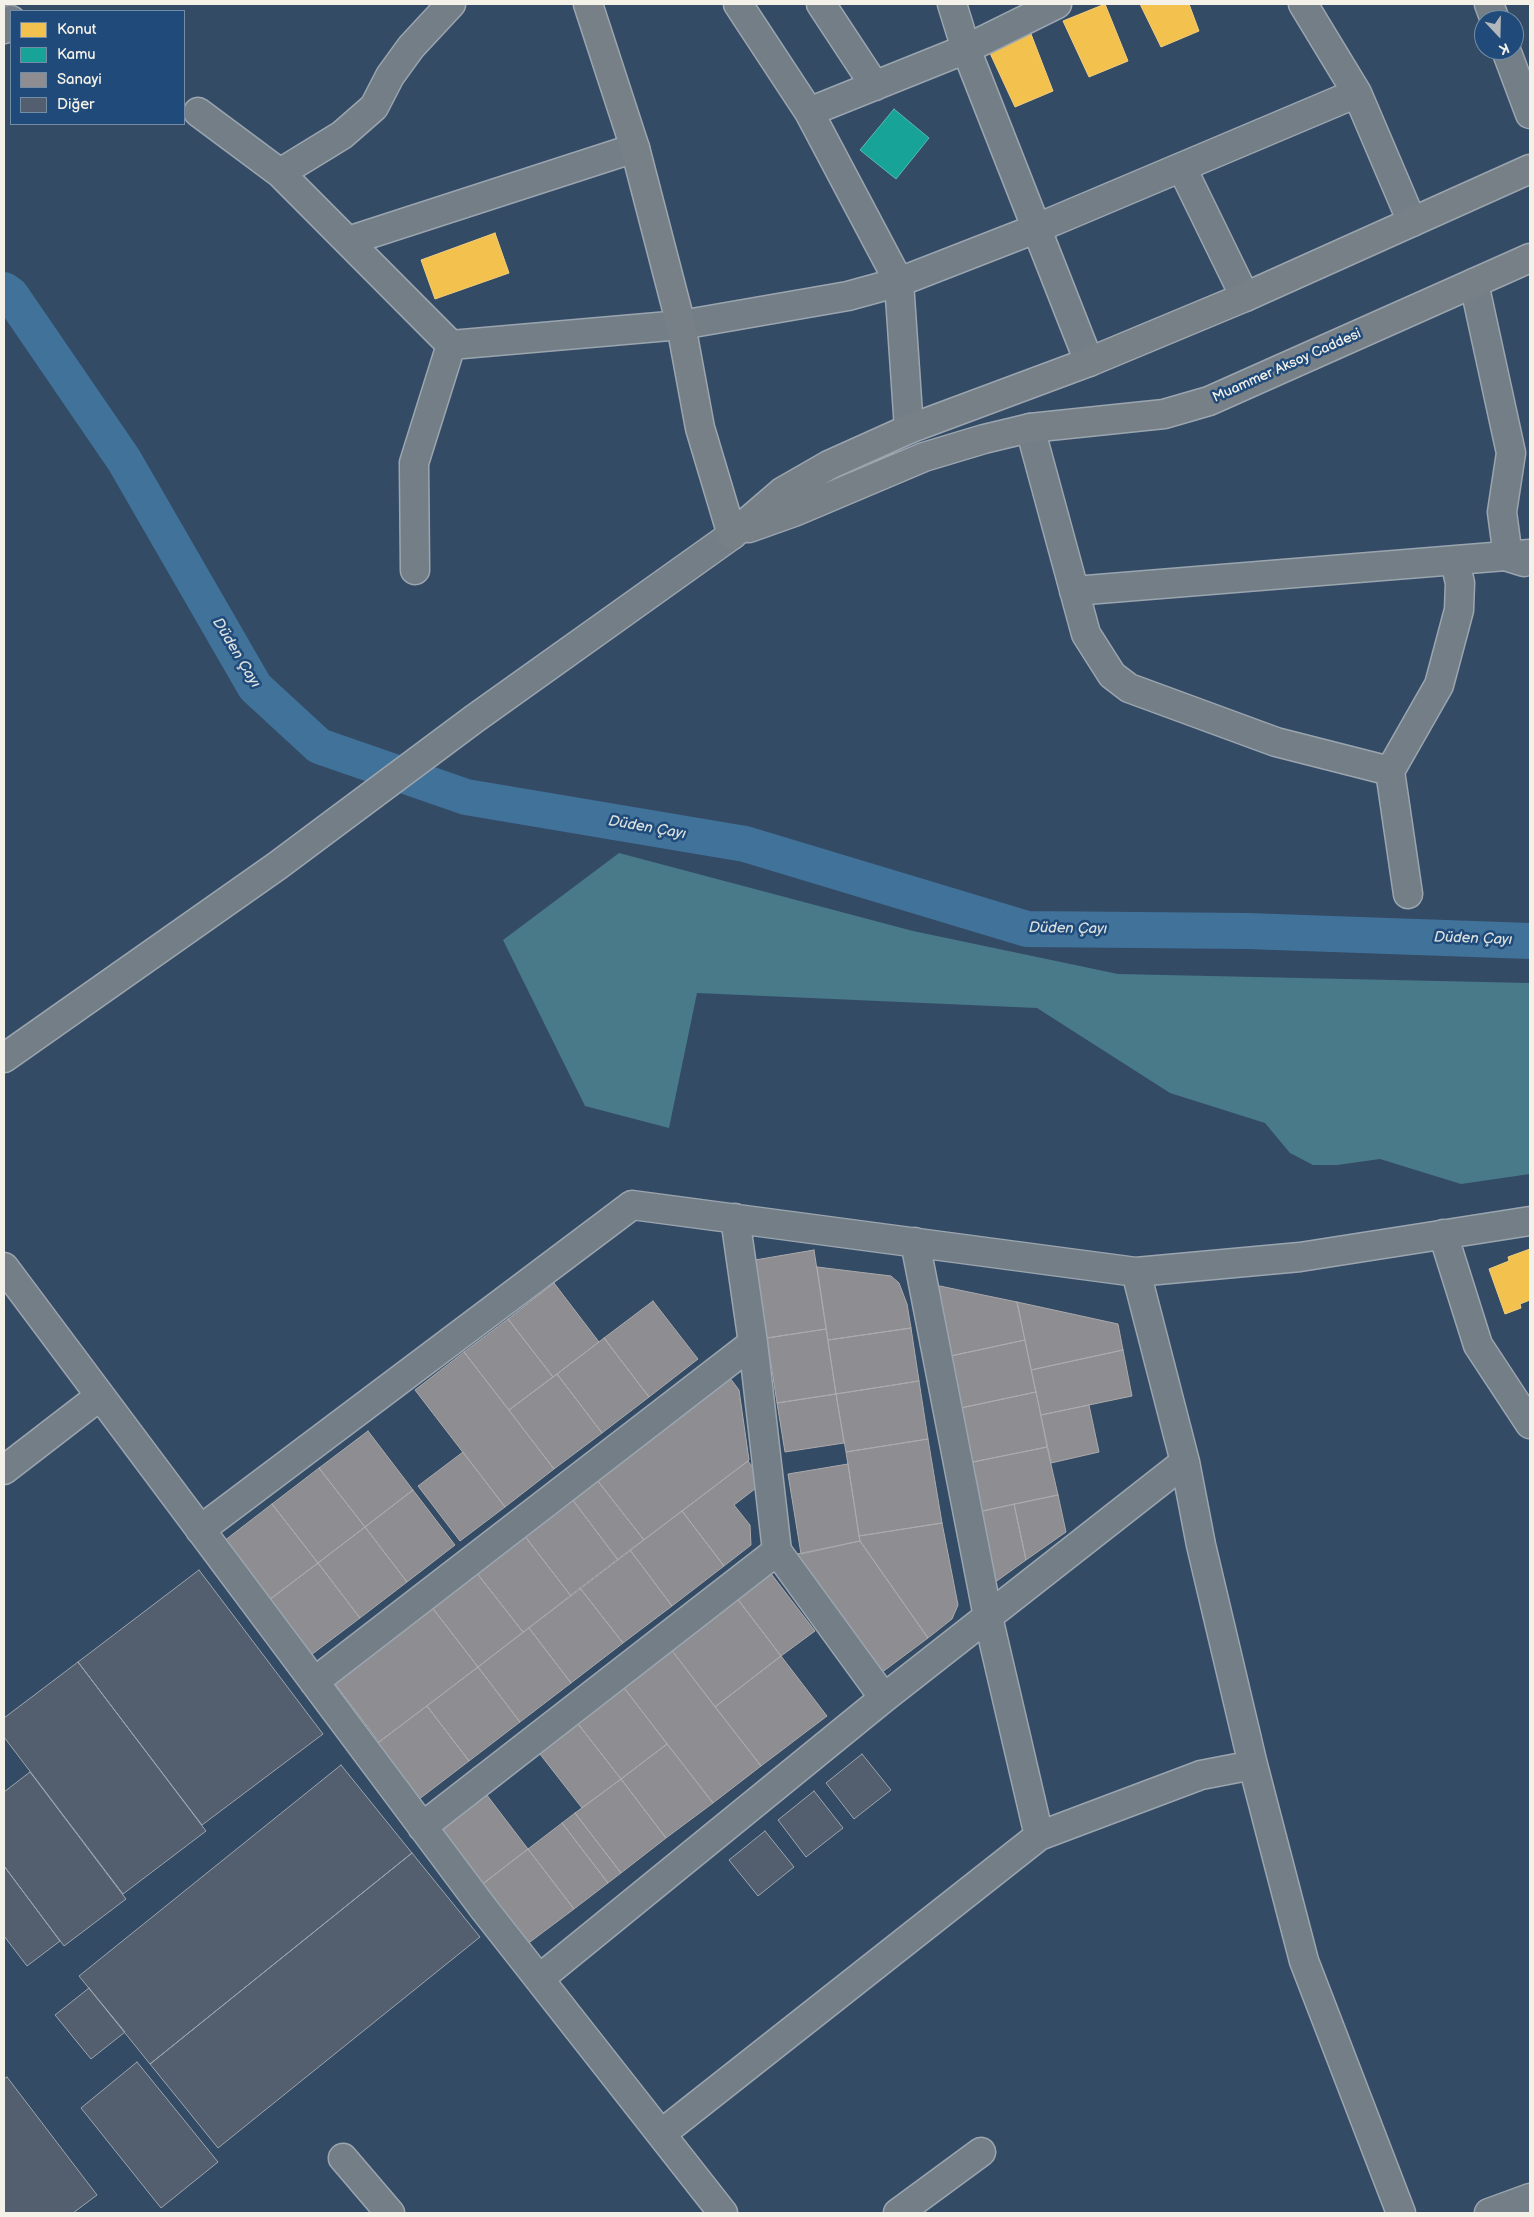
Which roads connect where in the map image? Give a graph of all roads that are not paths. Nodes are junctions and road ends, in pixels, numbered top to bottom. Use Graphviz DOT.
graph roads {
  1 [pos="451,4"];
  2 [pos="588,4"];
  3 [pos="738,4"];
  4 [pos="821,4"];
  5 [pos="952,4"];
  6 [pos="1057,4"];
  7 [pos="1303,4"];
  8 [pos="966,49"];
  9 [pos="1510,60"];
  10 [pos="875,86"];
  11 [pos="1357,93"];
  12 [pos="198,112"];
  13 [pos="809,112"];
  14 [pos="1530,114"];
  15 [pos="635,148"];
  16 [pos="1182,168"];
  17 [pos="1530,169"];
  18 [pos="280,173"];
  19 [pos="1412,222"];
  20 [pos="1035,229"];
  21 [pos="348,241"];
  22 [pos="1530,258"];
  23 [pos="899,282"];
  24 [pos="1474,283"];
  25 [pos="1246,297"];
  26 [pos="680,325"];
  27 [pos="451,345"];
  28 [pos="1089,362"];
  29 [pos="1030,428"];
  30 [pos="909,429"];
  31 [pos="732,535"];
  32 [pos="1523,558"];
  33 [pos="1454,561"];
  34 [pos="415,570"];
  35 [pos="1074,591"];
  36 [pos="1390,771"];
  37 [pos="1408,894"];
  38 [pos="4,1058"];
  39 [pos="735,1218"];
  40 [pos="1530,1221"];
  41 [pos="1443,1234"];
  42 [pos="915,1242"];
  43 [pos="4,1267"];
  44 [pos="1136,1272"];
  45 [pos="753,1343"];
  46 [pos="100,1396"];
  47 [pos="1530,1424"];
  48 [pos="1185,1462"];
  49 [pos="4,1470"];
  50 [pos="200,1530"];
  51 [pos="777,1551"];
  52 [pos="988,1617"];
  53 [pos="314,1682"];
  54 [pos="884,1698"];
  55 [pos="1253,1765"];
  56 [pos="422,1827"];
  57 [pos="1038,1836"];
  58 [pos="539,1979"];
  59 [pos="661,2134"];
  60 [pos="982,2152"];
  61 [pos="343,2158"];
  62 [pos="1530,2198"];
  63 [pos="390,2213"];
  64 [pos="723,2213"];
  65 [pos="898,2213"];
  66 [pos="1401,2213"];
  67 [pos="1489,2213"];
  1 -- 18 [label="street"];
  2 -- 15 [label="main road"];
  3 -- 13 [label="street"];
  4 -- 10 [label="street"];
  5 -- 8 [label="street"];
  6 -- 8 [label="street"];
  7 -- 11 [label="street"];
  8 -- 10 [label="street"];
  8 -- 20 [label="street"];
  9 -- 14 [label="street"];
  10 -- 13 [label="street"];
  11 -- 16 [label="street"];
  11 -- 19 [label="street"];
  12 -- 18 [label="street"];
  13 -- 23 [label="street"];
  15 -- 21 [label="street"];
  15 -- 26 [label="main road"];
  16 -- 20 [label="street"];
  16 -- 25 [label="street"];
  17 -- 19 [label="main road"];
  18 -- 21 [label="street"];
  19 -- 25 [label="main road"];
  20 -- 23 [label="street"];
  20 -- 28 [label="street"];
  21 -- 27 [label="street"];
  22 -- 24 [label="main road, Muammer Aksoy Caddesi"];
  23 -- 26 [label="street"];
  23 -- 30 [label="street"];
  24 -- 29 [label="main road, Muammer Aksoy Caddesi"];
  24 -- 32 [label="street"];
  25 -- 28 [label="main road"];
  26 -- 27 [label="street"];
  26 -- 31 [label="main road"];
  27 -- 34 [label="street"];
  28 -- 30 [label="main road"];
  29 -- 31 [label="main road, Muammer Aksoy Caddesi"];
  29 -- 35 [label="street"];
  30 -- 31 [label="main road"];
  31 -- 38 [label="street"];
  32 -- 33 [label="street"];
  33 -- 35 [label="street"];
  33 -- 36 [label="street"];
  35 -- 36 [label="street"];
  36 -- 37 [label="street"];
  39 -- 42 [label="street"];
  39 -- 45 [label="street"];
  39 -- 50 [label="street"];
  40 -- 41 [label="street"];
  41 -- 44 [label="street"];
  41 -- 47 [label="street"];
  42 -- 44 [label="street"];
  42 -- 52 [label="street"];
  43 -- 46 [label="street"];
  44 -- 48 [label="street"];
  45 -- 51 [label="street"];
  45 -- 53 [label="street"];
  46 -- 49 [label="street"];
  46 -- 50 [label="street"];
  48 -- 52 [label="street"];
  48 -- 55 [label="street"];
  50 -- 53 [label="street"];
  51 -- 54 [label="street"];
  51 -- 56 [label="street"];
  52 -- 54 [label="street"];
  52 -- 57 [label="street"];
  53 -- 56 [label="street"];
  54 -- 58 [label="street"];
  55 -- 57 [label="street"];
  55 -- 66 [label="street"];
  56 -- 58 [label="street"];
  57 -- 59 [label="street"];
  58 -- 59 [label="street"];
  59 -- 64 [label="street"];
  60 -- 65 [label="street"];
  61 -- 63 [label="street"];
  62 -- 67 [label="street"];
}
